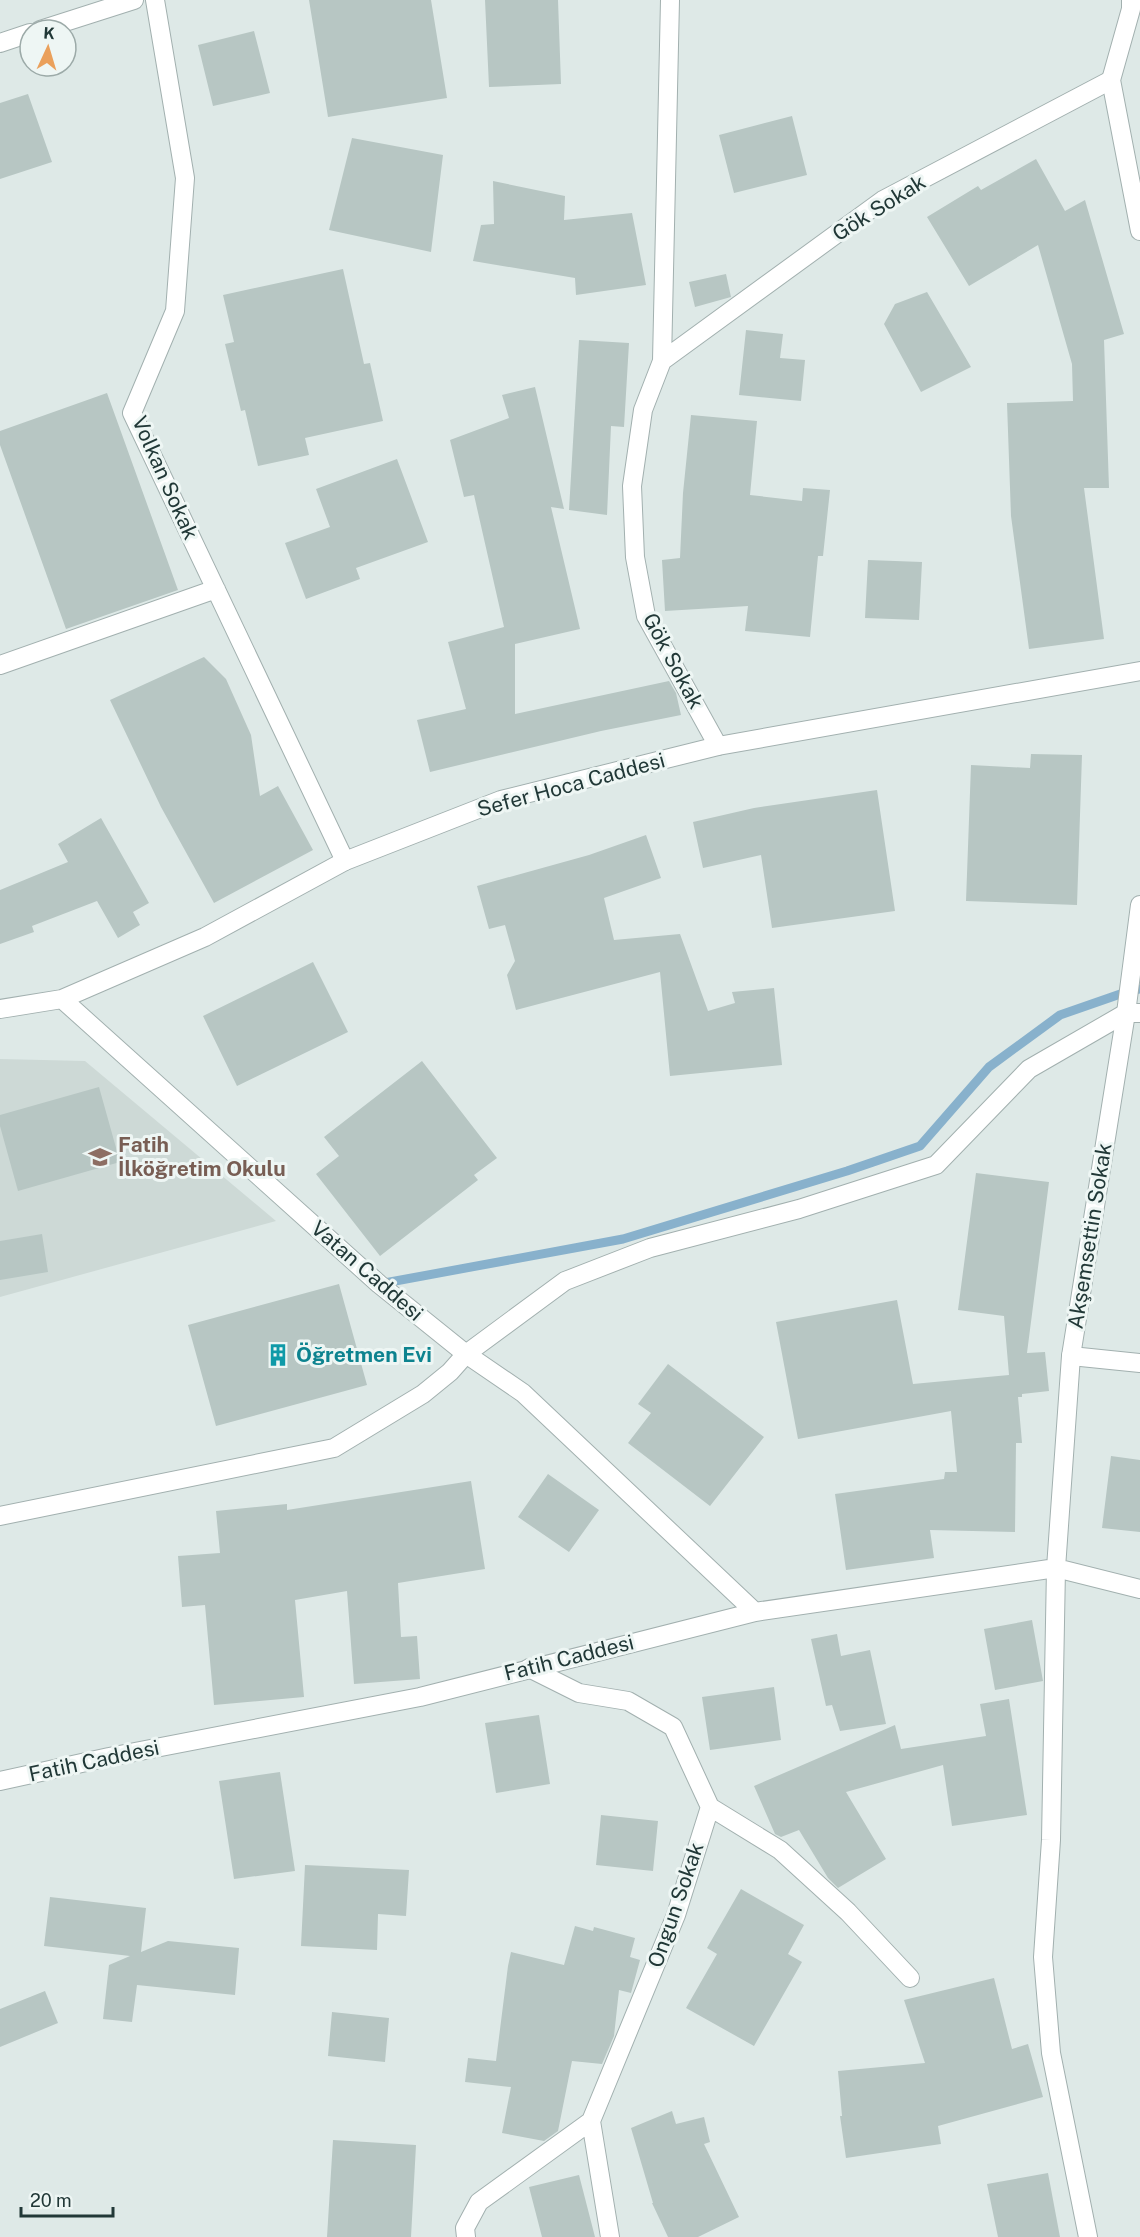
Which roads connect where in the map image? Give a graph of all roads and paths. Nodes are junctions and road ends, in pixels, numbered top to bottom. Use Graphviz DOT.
graph roads {
  1 [pos="134,0"];
  2 [pos="155,0"];
  3 [pos="670,0"];
  4 [pos="1134,6"];
  5 [pos="78,18"];
  6 [pos="18,37"];
  7 [pos="0,43"];
  8 [pos="1111,80"];
  9 [pos="1140,231"];
  10 [pos="662,361"];
  11 [pos="216,589"];
  12 [pos="0,665"];
  13 [pos="1140,672"];
  14 [pos="718,746"];
  15 [pos="345,861"];
  16 [pos="1140,905"];
  17 [pos="62,999"];
  18 [pos="0,1009"];
  19 [pos="1133,1013"];
  20 [pos="466,1354"];
  21 [pos="1071,1356"];
  22 [pos="1140,1363"];
  23 [pos="0,1516"];
  24 [pos="1056,1568"];
  25 [pos="1140,1588"];
  26 [pos="755,1612"];
  27 [pos="529,1668"];
  28 [pos="0,1781"];
  29 [pos="710,1807"];
  30 [pos="910,1978"];
  31 [pos="591,2121"];
  32 [pos="466,2237"];
  33 [pos="610,2237"];
  34 [pos="1088,2237"];
  1 -- 5 [label="street"];
  2 -- 11 [label="street, Volkan Sokak"];
  3 -- 10 [label="street, Gök Sokak"];
  4 -- 8 [label="street"];
  6 -- 7 [label="street"];
  8 -- 9 [label="street"];
  8 -- 10 [label="street, Gök Sokak"];
  10 -- 14 [label="street, Gök Sokak"];
  11 -- 12 [label="street"];
  11 -- 15 [label="street, Volkan Sokak"];
  13 -- 14 [label="street, Sefer Hoca Caddesi"];
  14 -- 15 [label="street, Sefer Hoca Caddesi"];
  15 -- 17 [label="street, Sefer Hoca Caddesi"];
  16 -- 19 [label="street, Akşemsettin Sokak"];
  17 -- 18 [label="street, Sefer Hoca Caddesi"];
  17 -- 20 [label="street, Vatan Caddesi"];
  19 -- 20 [label="street"];
  19 -- 21 [label="street, Akşemsettin Sokak"];
  20 -- 23 [label="street"];
  20 -- 26 [label="street, Vatan Caddesi"];
  21 -- 22 [label="street"];
  21 -- 24 [label="street, Akşemsettin Sokak"];
  24 -- 25 [label="street, Fatih Caddesi"];
  24 -- 26 [label="street, Fatih Caddesi"];
  24 -- 34 [label="street, Akşemsettin Sokak"];
  26 -- 27 [label="street, Fatih Caddesi"];
  27 -- 28 [label="street, Fatih Caddesi"];
  27 -- 29 [label="street"];
  29 -- 30 [label="street"];
  29 -- 31 [label="street, Ongun Sokak"];
  31 -- 32 [label="street"];
  31 -- 33 [label="street"];
}
